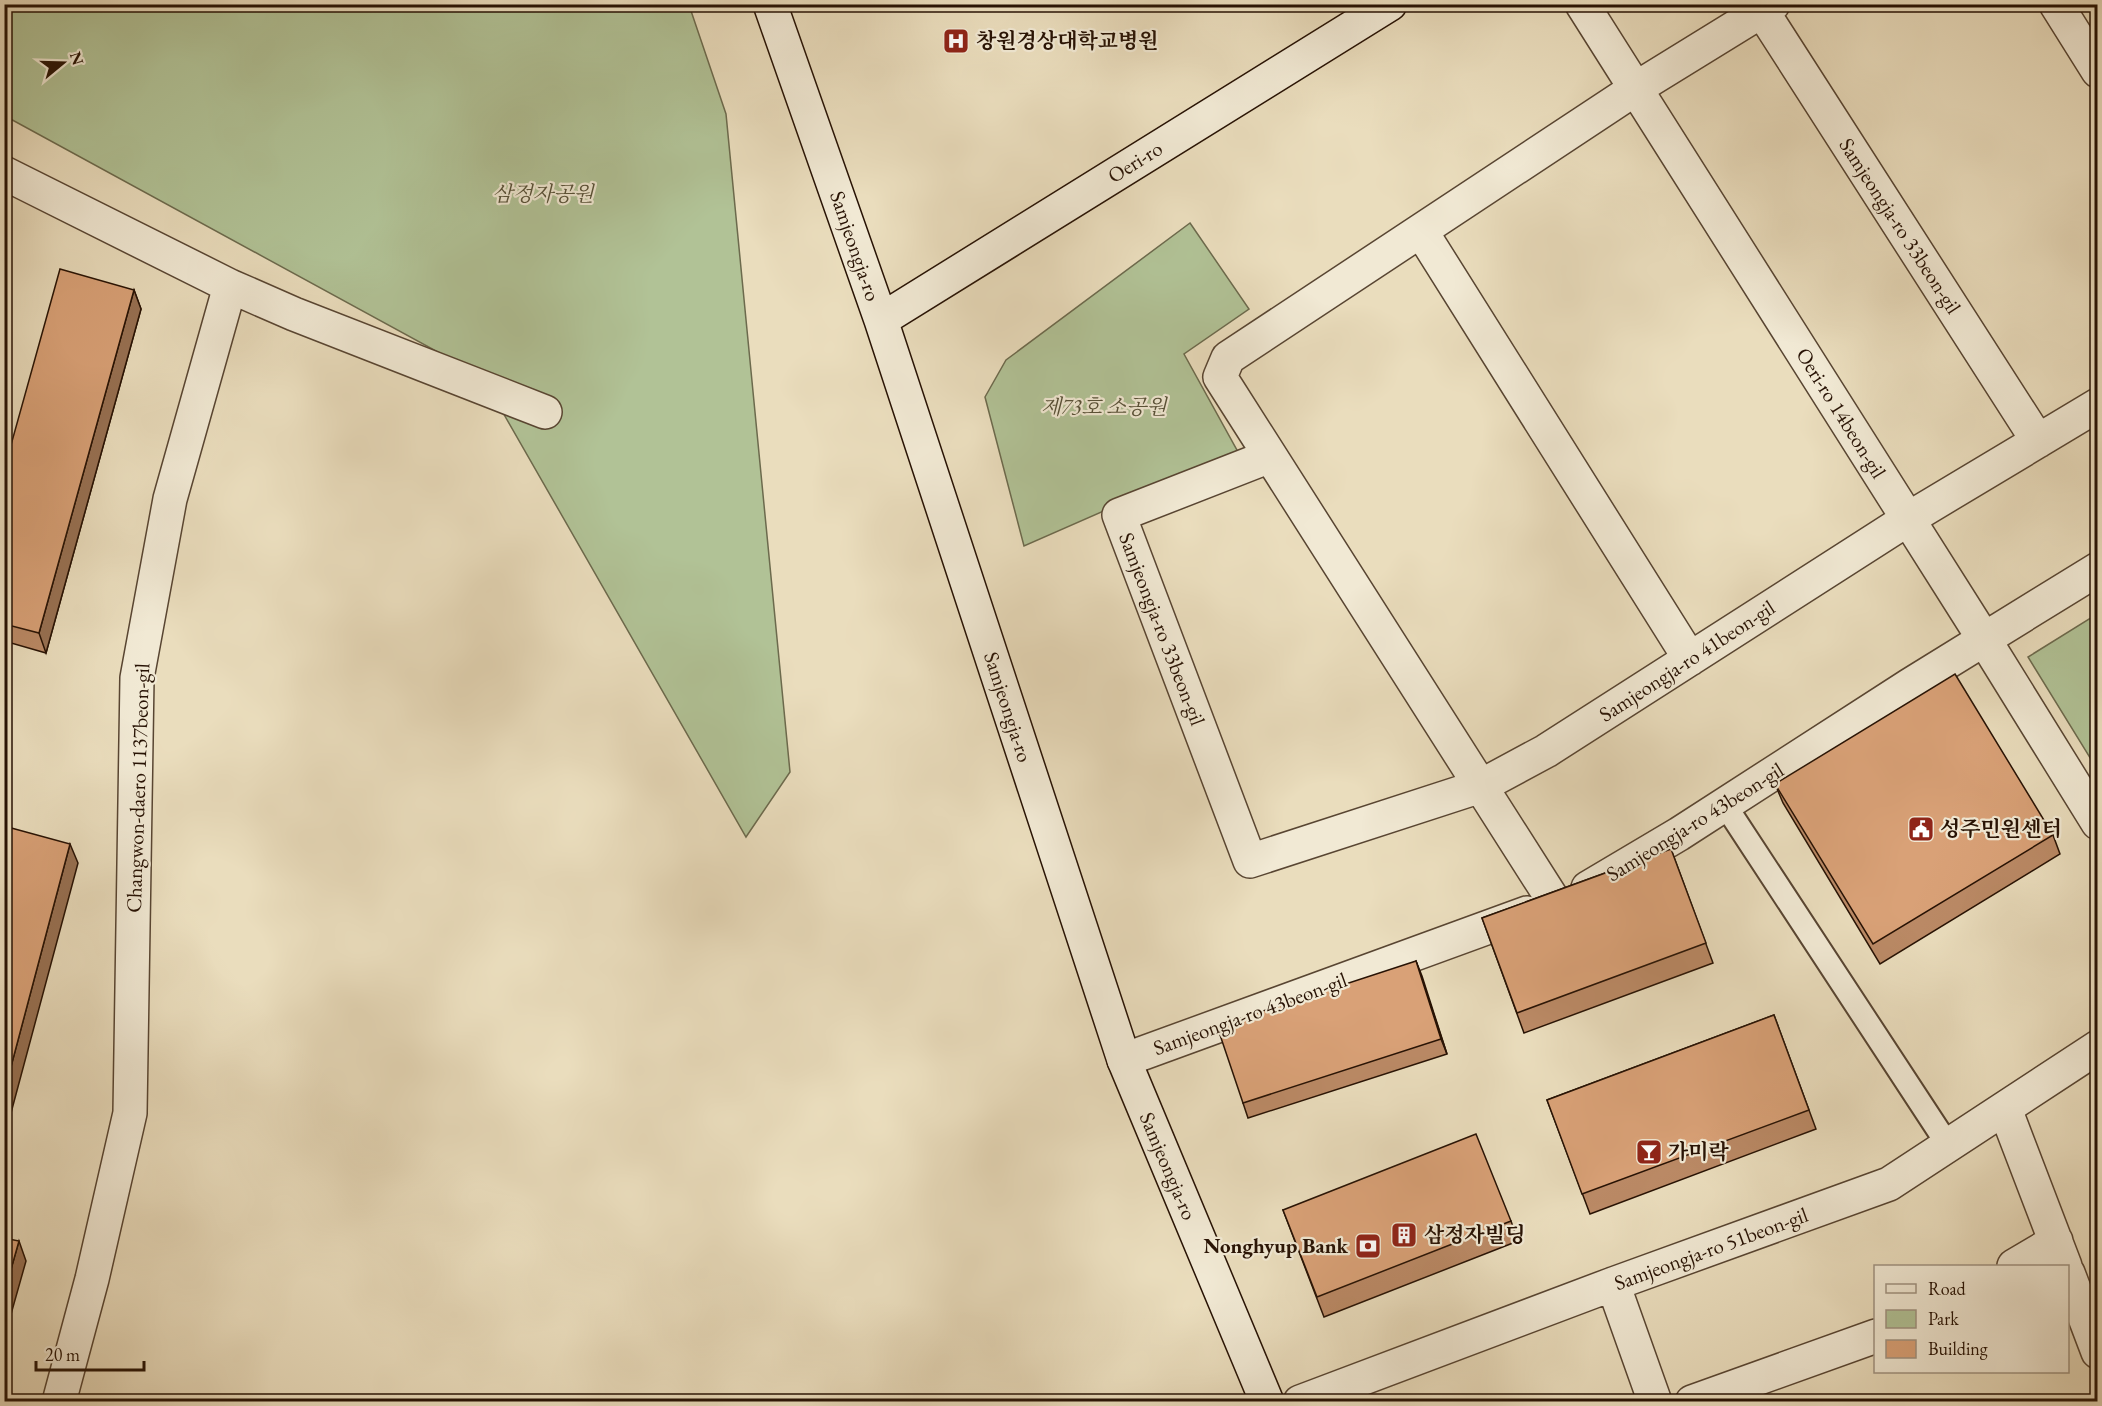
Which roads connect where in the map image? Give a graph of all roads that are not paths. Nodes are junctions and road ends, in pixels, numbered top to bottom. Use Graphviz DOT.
graph roads {
  1 [pos="770,4"];
  2 [pos="1390,4"];
  3 [pos="1582,4"];
  4 [pos="2056,4"];
  5 [pos="1767,8"];
  6 [pos="2097,71"];
  7 [pos="1635,89"];
  8 [pos="4,173"];
  9 [pos="1421,231"];
  10 [pos="230,286"];
  11 [pos="881,320"];
  12 [pos="2097,405"];
  13 [pos="545,412"];
  14 [pos="2038,441"];
  15 [pos="1270,456"];
  16 [pos="1908,519"];
  17 [pos="2097,568"];
  18 [pos="1984,639"];
  19 [pos="1690,659"];
  20 [pos="1481,786"];
  21 [pos="1725,805"];
  22 [pos="2097,823"];
  23 [pos="1250,861"];
  24 [pos="1555,903"];
  25 [pos="2097,1047"];
  26 [pos="1124,1060"];
  27 [pos="2005,1109"];
  28 [pos="1948,1145"];
  29 [pos="2060,1254"];
  30 [pos="2018,1265"];
  31 [pos="2069,1278"];
  32 [pos="1613,1284"];
  33 [pos="1874,1336"];
  34 [pos="2097,1352"];
  35 [pos="59,1401"];
  36 [pos="1267,1401"];
  37 [pos="1300,1401"];
  38 [pos="1655,1401"];
  39 [pos="1692,1401"];
  1 -- 11 [label="street, Samjeongja-ro"];
  2 -- 11 [label="street, Oeri-ro"];
  3 -- 7 [label="street, Oeri-ro 14beon-gil"];
  4 -- 6 [label="street"];
  5 -- 7 [label="street, Samjeongja-ro 33beon-gil"];
  5 -- 14 [label="street, Samjeongja-ro 33beon-gil"];
  7 -- 9 [label="street, Samjeongja-ro 33beon-gil"];
  7 -- 16 [label="street, Oeri-ro 14beon-gil"];
  8 -- 10 [label="street"];
  9 -- 15 [label="street, Samjeongja-ro 33beon-gil"];
  9 -- 19 [label="street"];
  10 -- 13 [label="street"];
  10 -- 35 [label="street, Changwon-daero 1137beon-gil"];
  11 -- 26 [label="street, Samjeongja-ro"];
  12 -- 14 [label="street, Samjeongja-ro 41beon-gil"];
  14 -- 16 [label="street, Samjeongja-ro 41beon-gil"];
  15 -- 20 [label="street, Samjeongja-ro 33beon-gil"];
  15 -- 23 [label="street, Samjeongja-ro 33beon-gil"];
  16 -- 18 [label="street, Oeri-ro 14beon-gil"];
  16 -- 19 [label="street, Samjeongja-ro 41beon-gil"];
  17 -- 18 [label="street, Samjeongja-ro 43beon-gil"];
  18 -- 21 [label="street, Samjeongja-ro 43beon-gil"];
  18 -- 22 [label="street, Oeri-ro 14beon-gil"];
  19 -- 20 [label="street, Samjeongja-ro 41beon-gil"];
  20 -- 23 [label="street, Samjeongja-ro 41beon-gil"];
  20 -- 24 [label="street, Samjeongja-ro 33beon-gil"];
  21 -- 24 [label="street, Samjeongja-ro 43beon-gil"];
  21 -- 28 [label="lane"];
  24 -- 26 [label="street, Samjeongja-ro 43beon-gil"];
  25 -- 27 [label="street, Samjeongja-ro 51beon-gil"];
  26 -- 36 [label="street, Samjeongja-ro"];
  27 -- 28 [label="street, Samjeongja-ro 51beon-gil"];
  27 -- 29 [label="street"];
  28 -- 32 [label="street, Samjeongja-ro 51beon-gil"];
  29 -- 30 [label="street"];
  31 -- 34 [label="street"];
  32 -- 37 [label="street, Samjeongja-ro 51beon-gil"];
  32 -- 38 [label="street"];
  33 -- 39 [label="street"];
}
